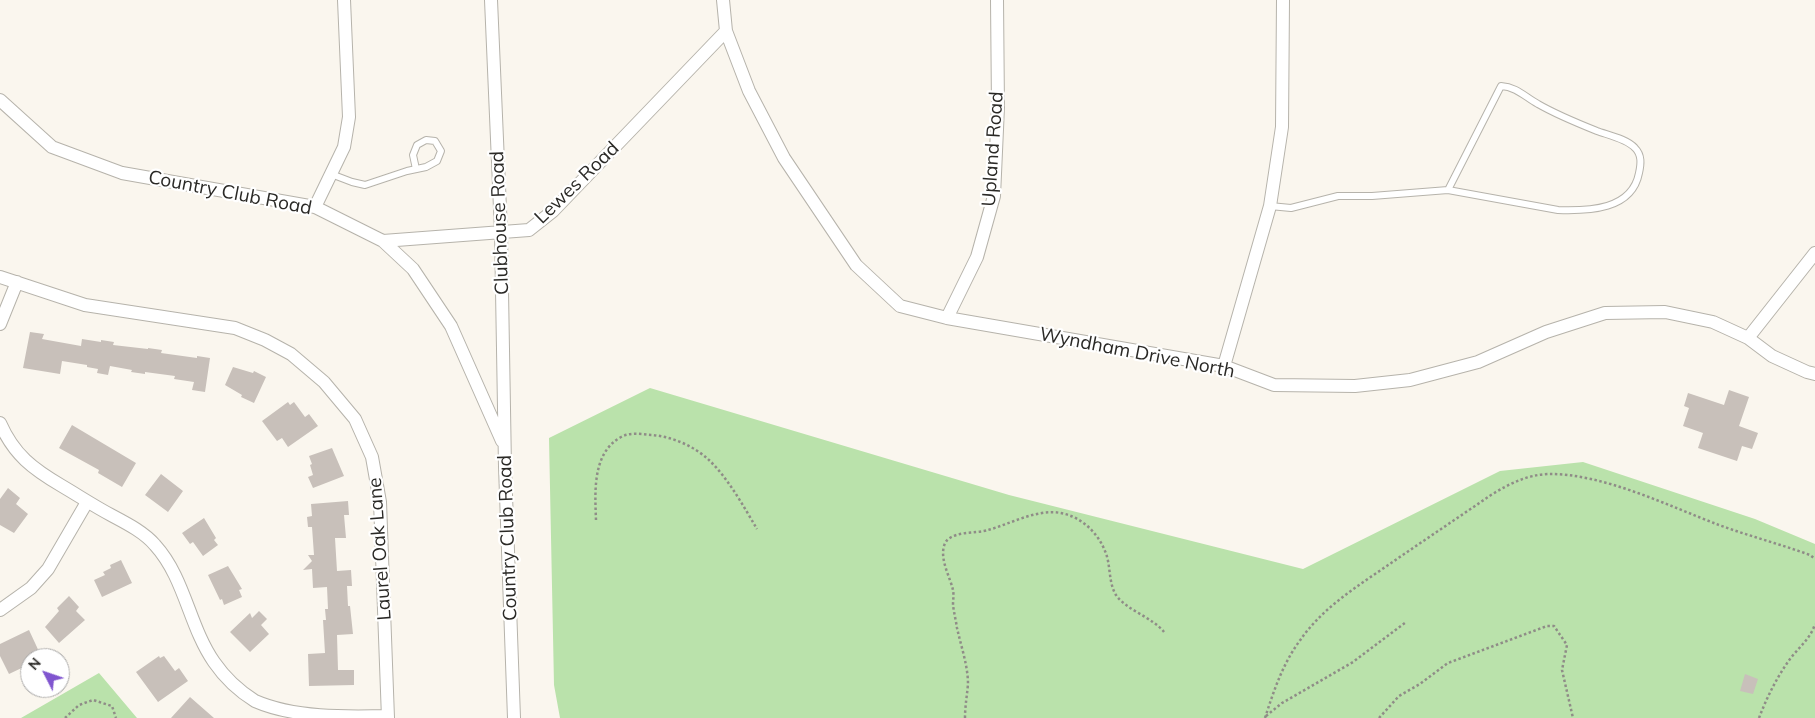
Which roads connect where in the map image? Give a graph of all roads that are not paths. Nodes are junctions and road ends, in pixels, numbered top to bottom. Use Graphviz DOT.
graph roads {
  1 [pos="344,0"];
  2 [pos="491,0"];
  3 [pos="724,0"];
  4 [pos="998,0"];
  5 [pos="1283,0"];
  6 [pos="726,31"];
  7 [pos="0,100"];
  8 [pos="416,169"];
  9 [pos="331,174"];
  10 [pos="1448,190"];
  11 [pos="1270,206"];
  12 [pos="315,207"];
  13 [pos="501,232"];
  14 [pos="383,241"];
  15 [pos="1815,253"];
  16 [pos="0,277"];
  17 [pos="17,282"];
  18 [pos="947,318"];
  19 [pos="0,324"];
  20 [pos="1748,338"];
  21 [pos="1224,366"];
  22 [pos="1815,374"];
  23 [pos="0,423"];
  24 [pos="505,447"];
  25 [pos="87,502"];
  26 [pos="0,610"];
  27 [pos="388,717"];
  28 [pos="514,718"];
  1 -- 9 [label="street"];
  2 -- 13 [label="street, Clubhouse Road"];
  3 -- 6 [label="street, Wyndham Drive North"];
  4 -- 18 [label="street, Upland Road"];
  5 -- 11 [label="street"];
  6 -- 13 [label="street, Lewes Road"];
  6 -- 18 [label="street, Wyndham Drive North"];
  7 -- 12 [label="street, Country Club Road"];
  8 -- 8 [label="lane"];
  8 -- 9 [label="lane"];
  9 -- 12 [label="street"];
  10 -- 10 [label="lane"];
  10 -- 11 [label="lane"];
  11 -- 21 [label="street"];
  12 -- 14 [label="street, Country Club Road"];
  13 -- 14 [label="street, Lewes Road"];
  13 -- 24 [label="street, Clubhouse Road"];
  14 -- 24 [label="street, Country Club Road"];
  15 -- 20 [label="street"];
  16 -- 17 [label="street, Laurel Oak Lane"];
  17 -- 19 [label="street"];
  17 -- 27 [label="street, Laurel Oak Lane"];
  18 -- 21 [label="street, Wyndham Drive North"];
  20 -- 21 [label="street, Wyndham Drive North"];
  20 -- 22 [label="street, Wyndham Drive North"];
  23 -- 25 [label="street"];
  24 -- 28 [label="street, Country Club Road"];
  25 -- 26 [label="street"];
  25 -- 27 [label="street"];
}
